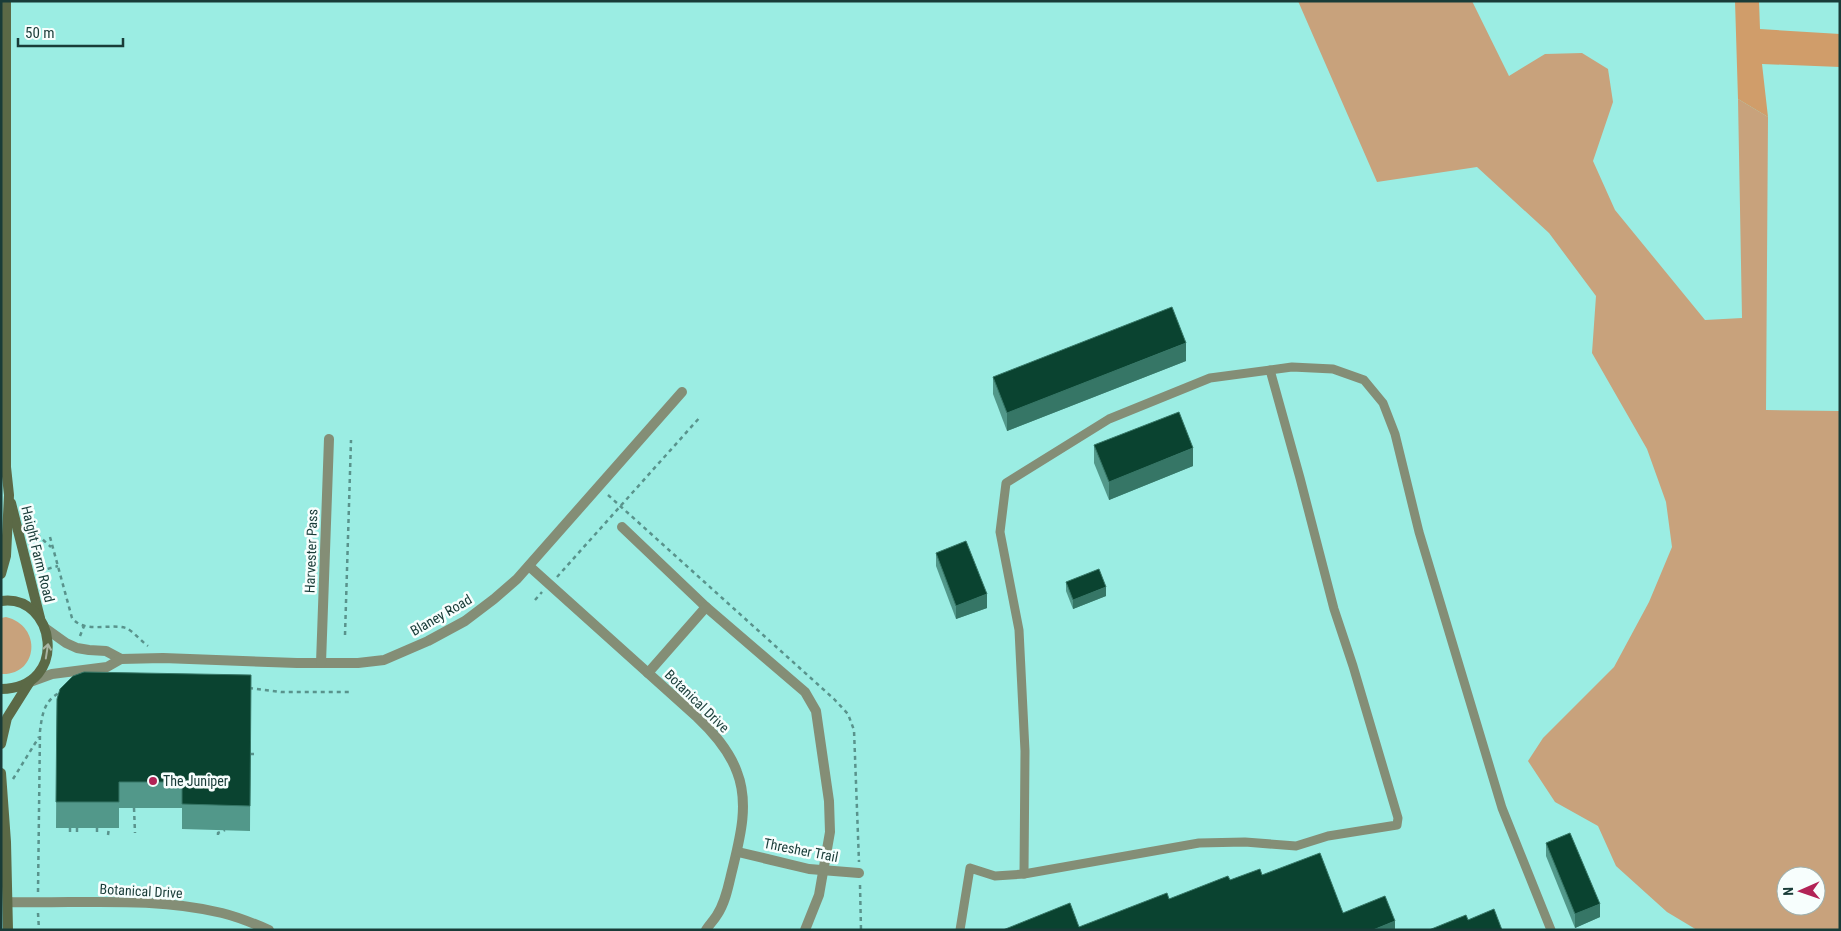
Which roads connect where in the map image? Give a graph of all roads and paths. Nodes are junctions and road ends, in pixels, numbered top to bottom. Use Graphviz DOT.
graph roads {
  1 [pos="6,1"];
  2 [pos="1270,370"];
  3 [pos="682,392"];
  4 [pos="702,416"];
  5 [pos="329,439"];
  6 [pos="351,440"];
  7 [pos="599,487"];
  8 [pos="9,495"];
  9 [pos="621,506"];
  10 [pos="26,524"];
  11 [pos="622,527"];
  12 [pos="50,537"];
  13 [pos="52,548"];
  14 [pos="58,566"];
  15 [pos="529,566"];
  16 [pos="36,573"];
  17 [pos="1,574"];
  18 [pos="558,576"];
  19 [pos="543,591"];
  20 [pos="535,600"];
  21 [pos="1,601"];
  22 [pos="706,607"];
  23 [pos="43,624"];
  24 [pos="84,626"];
  25 [pos="345,635"];
  26 [pos="143,642"];
  27 [pos="78,643"];
  28 [pos="121,659"];
  29 [pos="321,663"];
  30 [pos="648,673"];
  31 [pos="29,683"];
  32 [pos="248,688"];
  33 [pos="1,689"];
  34 [pos="64,691"];
  35 [pos="352,692"];
  36 [pos="40,735"];
  37 [pos="1,744"];
  38 [pos="250,754"];
  39 [pos="257,754"];
  40 [pos="1,773"];
  41 [pos="12,780"];
  42 [pos="2,795"];
  43 [pos="134,808"];
  44 [pos="70,828"];
  45 [pos="77,828"];
  46 [pos="97,828"];
  47 [pos="109,828"];
  48 [pos="225,830"];
  49 [pos="134,832"];
  50 [pos="70,835"];
  51 [pos="77,835"];
  52 [pos="97,835"];
  53 [pos="108,835"];
  54 [pos="218,835"];
  55 [pos="738,852"];
  56 [pos="823,871"];
  57 [pos="860,873"];
  58 [pos="1024,874"];
  59 [pos="860,887"];
  60 [pos="38,892"];
  61 [pos="4,902"];
  62 [pos="38,915"];
  63 [pos="8,930"];
  64 [pos="38,930"];
  65 [pos="269,930"];
  66 [pos="706,930"];
  67 [pos="805,930"];
  68 [pos="861,930"];
  69 [pos="960,930"];
  70 [pos="1551,930"];
  1 -- 8 [label="street, Haight Farm Road"];
  2 -- 58 [label="lane"];
  2 -- 58 [label="lane"];
  2 -- 70 [label="lane"];
  3 -- 7 [label="street, Blaney Road"];
  4 -- 9 [label="path"];
  5 -- 29 [label="street, Harvester Pass"];
  6 -- 25 [label="path"];
  7 -- 9 [label="path"];
  7 -- 15 [label="street, Blaney Road"];
  8 -- 17 [label="street, Haight Farm Road"];
  8 -- 23 [label="street, Haight Farm Road"];
  9 -- 18 [label="path"];
  10 -- 13 [label="path"];
  11 -- 22 [label="street"];
  12 -- 13 [label="path"];
  13 -- 14 [label="path"];
  14 -- 16 [label="path"];
  14 -- 24 [label="path"];
  15 -- 29 [label="street, Blaney Road"];
  15 -- 30 [label="street, Botanical Drive"];
  19 -- 20 [label="path"];
  21 -- 23 [label="street"];
  22 -- 30 [label="street"];
  22 -- 56 [label="street"];
  23 -- 28 [label="street, Blaney Road"];
  31 -- 23 [label="street, Haight Farm Road, one-way"];
  24 -- 26 [label="path"];
  24 -- 27 [label="path"];
  28 -- 29 [label="street, Blaney Road"];
  28 -- 31 [label="street, Blaney Road"];
  30 -- 55 [label="street, Botanical Drive"];
  31 -- 33 [label="street"];
  31 -- 37 [label="street, Haight Farm Road"];
  32 -- 35 [label="path"];
  34 -- 36 [label="path"];
  36 -- 41 [label="path"];
  36 -- 60 [label="path"];
  38 -- 39 [label="path"];
  40 -- 42 [label="street"];
  42 -- 61 [label="street"];
  43 -- 49 [label="path"];
  44 -- 50 [label="path"];
  45 -- 51 [label="path"];
  46 -- 52 [label="path"];
  47 -- 53 [label="path"];
  48 -- 54 [label="path"];
  55 -- 56 [label="street, Thresher Trail"];
  55 -- 66 [label="street, Botanical Drive"];
  56 -- 57 [label="street, Thresher Trail"];
  56 -- 67 [label="street"];
  58 -- 69 [label="lane"];
  59 -- 68 [label="path"];
  61 -- 63 [label="street"];
  61 -- 65 [label="street, Botanical Drive"];
  62 -- 64 [label="path"];
}
